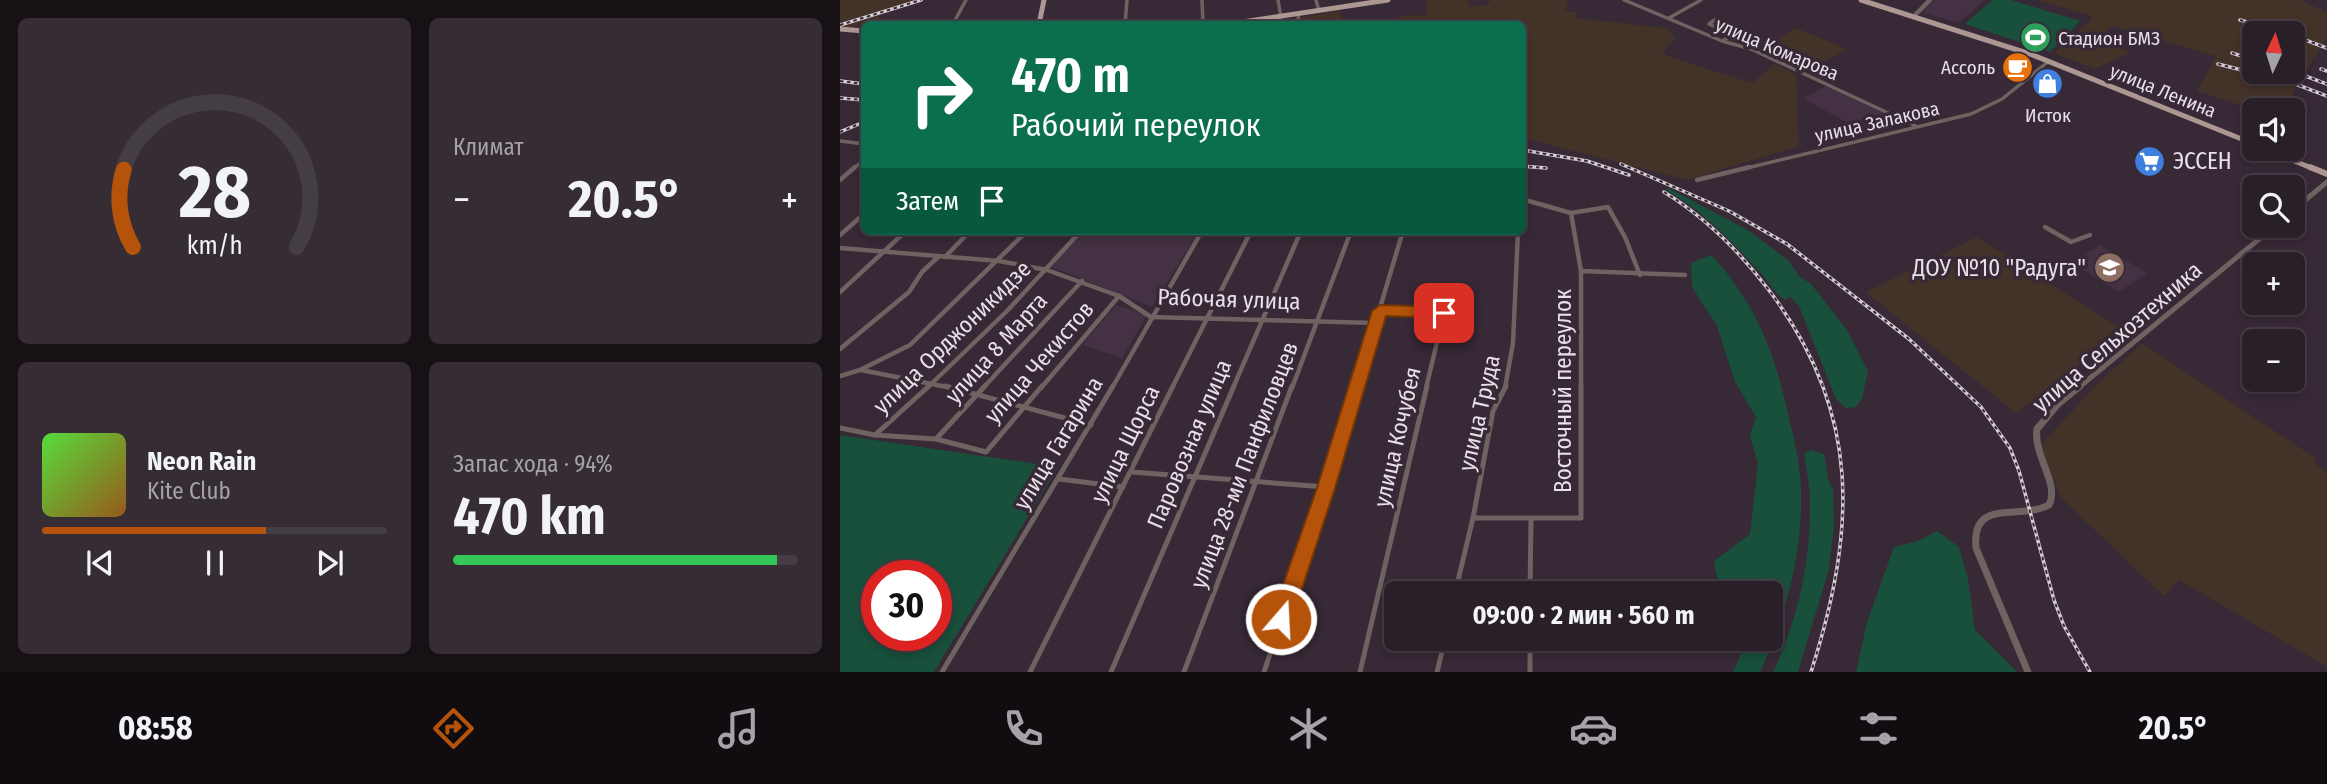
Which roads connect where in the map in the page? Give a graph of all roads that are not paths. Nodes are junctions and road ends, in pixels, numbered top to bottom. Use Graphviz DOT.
graph roads {
  1 [pos="966,0"];
  2 [pos="1044,0"];
  3 [pos="1126,0"];
  4 [pos="1202,0"];
  5 [pos="1278,0"];
  6 [pos="1316,0"];
  7 [pos="1388,0"];
  8 [pos="1624,0"];
  9 [pos="1701,0"];
  10 [pos="1861,0"];
  11 [pos="1930,0"];
  12 [pos="1356,2"];
  13 [pos="1319,11"];
  14 [pos="1298,14"];
  15 [pos="1914,16"];
  16 [pos="1279,17"];
  17 [pos="1668,19"];
  18 [pos="955,21"];
  19 [pos="1040,21"];
  20 [pos="1125,21"];
  21 [pos="1202,21"];
  22 [pos="1250,21"];
  23 [pos="1274,21"];
  24 [pos="1299,21"];
  25 [pos="1718,27"];
  26 [pos="840,29"];
  27 [pos="861,31"];
  28 [pos="1722,41"];
  29 [pos="2049,61"];
  30 [pos="1917,127"];
  31 [pos="2242,139"];
  32 [pos="840,141"];
  33 [pos="861,144"];
  34 [pos="2294,161"];
  35 [pos="861,162"];
  36 [pos="2327,174"];
  37 [pos="840,180"];
  38 [pos="1698,180"];
  39 [pos="2327,182"];
  40 [pos="1526,200"];
  41 [pos="2305,200"];
  42 [pos="1571,214"];
  43 [pos="861,217"];
  44 [pos="2045,227"];
  45 [pos="840,235"];
  46 [pos="902,235"];
  47 [pos="966,235"];
  48 [pos="1023,235"];
  49 [pos="1078,235"];
  50 [pos="1200,235"];
  51 [pos="1249,235"];
  52 [pos="1299,235"];
  53 [pos="1350,235"];
  54 [pos="1402,235"];
  55 [pos="1518,235"];
  56 [pos="2090,235"];
  57 [pos="2260,238"];
  58 [pos="840,248"];
  59 [pos="885,251"];
  60 [pos="942,256"];
  61 [pos="999,261"];
  62 [pos="1047,270"];
  63 [pos="1581,271"];
  64 [pos="1640,275"];
  65 [pos="1685,275"];
  66 [pos="1082,281"];
  67 [pos="840,292"];
  68 [pos="1119,296"];
  69 [pos="1380,311"];
  70 [pos="1151,317"];
  71 [pos="1205,318"];
  72 [pos="1261,320"];
  73 [pos="1318,320"];
  74 [pos="1376,323"];
  75 [pos="840,349"];
  76 [pos="860,370"];
  77 [pos="840,376"];
  78 [pos="934,383"];
  79 [pos="979,395"];
  80 [pos="1023,408"];
  81 [pos="1091,425"];
  82 [pos="840,428"];
  83 [pos="874,435"];
  84 [pos="936,439"];
  85 [pos="1132,472"];
  86 [pos="1195,478"];
  87 [pos="1059,479"];
  88 [pos="1258,481"];
  89 [pos="1123,487"];
  90 [pos="1326,488"];
  91 [pos="1473,518"];
  92 [pos="1531,519"];
  93 [pos="1458,581"];
  94 [pos="1531,581"];
  95 [pos="1442,651"];
  96 [pos="1530,651"];
  97 [pos="942,672"];
  98 [pos="1030,672"];
  99 [pos="1111,672"];
  100 [pos="1184,672"];
  101 [pos="1264,672"];
  102 [pos="1360,672"];
  103 [pos="1437,672"];
  104 [pos="1530,672"];
  105 [pos="2028,672"];
  1 -- 18 [label="street"];
  2 -- 19 [label="main road"];
  3 -- 20 [label="street"];
  4 -- 21 [label="street"];
  5 -- 16 [label="street"];
  6 -- 13 [label="street"];
  7 -- 12 [label="main road"];
  8 -- 17 [label="street, улица Комарова"];
  9 -- 17 [label="street"];
  10 -- 15 [label="main road, улица Ленина"];
  11 -- 15 [label="street"];
  12 -- 13 [label="main road"];
  13 -- 14 [label="main road"];
  14 -- 16 [label="main road"];
  14 -- 24 [label="street"];
  15 -- 29 [label="main road, улица Ленина"];
  16 -- 22 [label="main road"];
  16 -- 23 [label="street"];
  17 -- 28 [label="street, улица Комарова"];
  25 -- 28 [label="street"];
  26 -- 27 [label="main road"];
  28 -- 30 [label="street, улица Комарова"];
  29 -- 30 [label="street, улица Залакова"];
  29 -- 31 [label="main road, улица Ленина"];
  30 -- 38 [label="street, улица Залакова"];
  32 -- 33 [label="street"];
  34 -- 36 [label="main road"];
  35 -- 37 [label="street"];
  39 -- 41 [label="street"];
  40 -- 42 [label="street"];
  42 -- 63 [label="street, Восточный переулок"];
  42 -- 64 [label="street"];
  43 -- 45 [label="street"];
  44 -- 56 [label="street"];
  46 -- 59 [label="street"];
  47 -- 60 [label="street"];
  48 -- 61 [label="street"];
  49 -- 62 [label="street, улица Орджоникидзе"];
  50 -- 70 [label="street, улица Гагарина"];
  51 -- 71 [label="street, улица Щорса"];
  52 -- 72 [label="street, Паровозная улица"];
  53 -- 73 [label="street, улица 28-ми Панфиловцев"];
  54 -- 69 [label="street"];
  55 -- 91 [label="street, улица Труда"];
  57 -- 105 [label="street, улица Сельхозтехника"];
  58 -- 59 [label="street, Рабочая улица"];
  59 -- 60 [label="street, Рабочая улица"];
  59 -- 67 [label="street"];
  60 -- 61 [label="street, Рабочая улица"];
  60 -- 75 [label="street"];
  61 -- 62 [label="street, Рабочая улица"];
  61 -- 76 [label="street"];
  62 -- 66 [label="street, Рабочая улица"];
  62 -- 78 [label="street, улица Орджоникидзе"];
  63 -- 64 [label="street"];
  63 -- 92 [label="street, Восточный переулок"];
  64 -- 65 [label="street"];
  66 -- 68 [label="street, Рабочая улица"];
  66 -- 79 [label="street, улица 8 Марта"];
  68 -- 70 [label="street, Рабочая улица"];
  68 -- 80 [label="street, улица Чекистов"];
  69 -- 74 [label="street"];
  69 -- 102 [label="street, улица Кочубея"];
  70 -- 71 [label="street, Рабочая улица"];
  70 -- 81 [label="street, улица Гагарина"];
  71 -- 72 [label="street, Рабочая улица"];
  71 -- 85 [label="street, улица Щорса"];
  72 -- 73 [label="street, Рабочая улица"];
  72 -- 86 [label="street, Паровозная улица"];
  73 -- 74 [label="street, Рабочая улица"];
  73 -- 88 [label="street, улица 28-ми Панфиловцев"];
  74 -- 90 [label="street"];
  76 -- 77 [label="street"];
  76 -- 78 [label="street"];
  78 -- 79 [label="street"];
  78 -- 83 [label="street, улица Орджоникидзе"];
  79 -- 80 [label="street"];
  79 -- 84 [label="street, улица 8 Марта"];
  80 -- 81 [label="street"];
  80 -- 84 [label="street, улица Чекистов"];
  81 -- 87 [label="street, улица Гагарина"];
  82 -- 83 [label="street"];
  83 -- 84 [label="street"];
  85 -- 86 [label="street"];
  85 -- 89 [label="street, улица Щорса"];
  86 -- 88 [label="street"];
  86 -- 99 [label="street, Паровозная улица"];
  87 -- 89 [label="street"];
  87 -- 97 [label="street, улица Гагарина"];
  88 -- 90 [label="street"];
  88 -- 100 [label="street, улица 28-ми Панфиловцев"];
  89 -- 98 [label="street, улица Щорса"];
  90 -- 101 [label="street"];
  91 -- 92 [label="street"];
  91 -- 93 [label="street, улица Труда"];
  92 -- 94 [label="street"];
  95 -- 103 [label="street"];
  96 -- 104 [label="street"];
}
